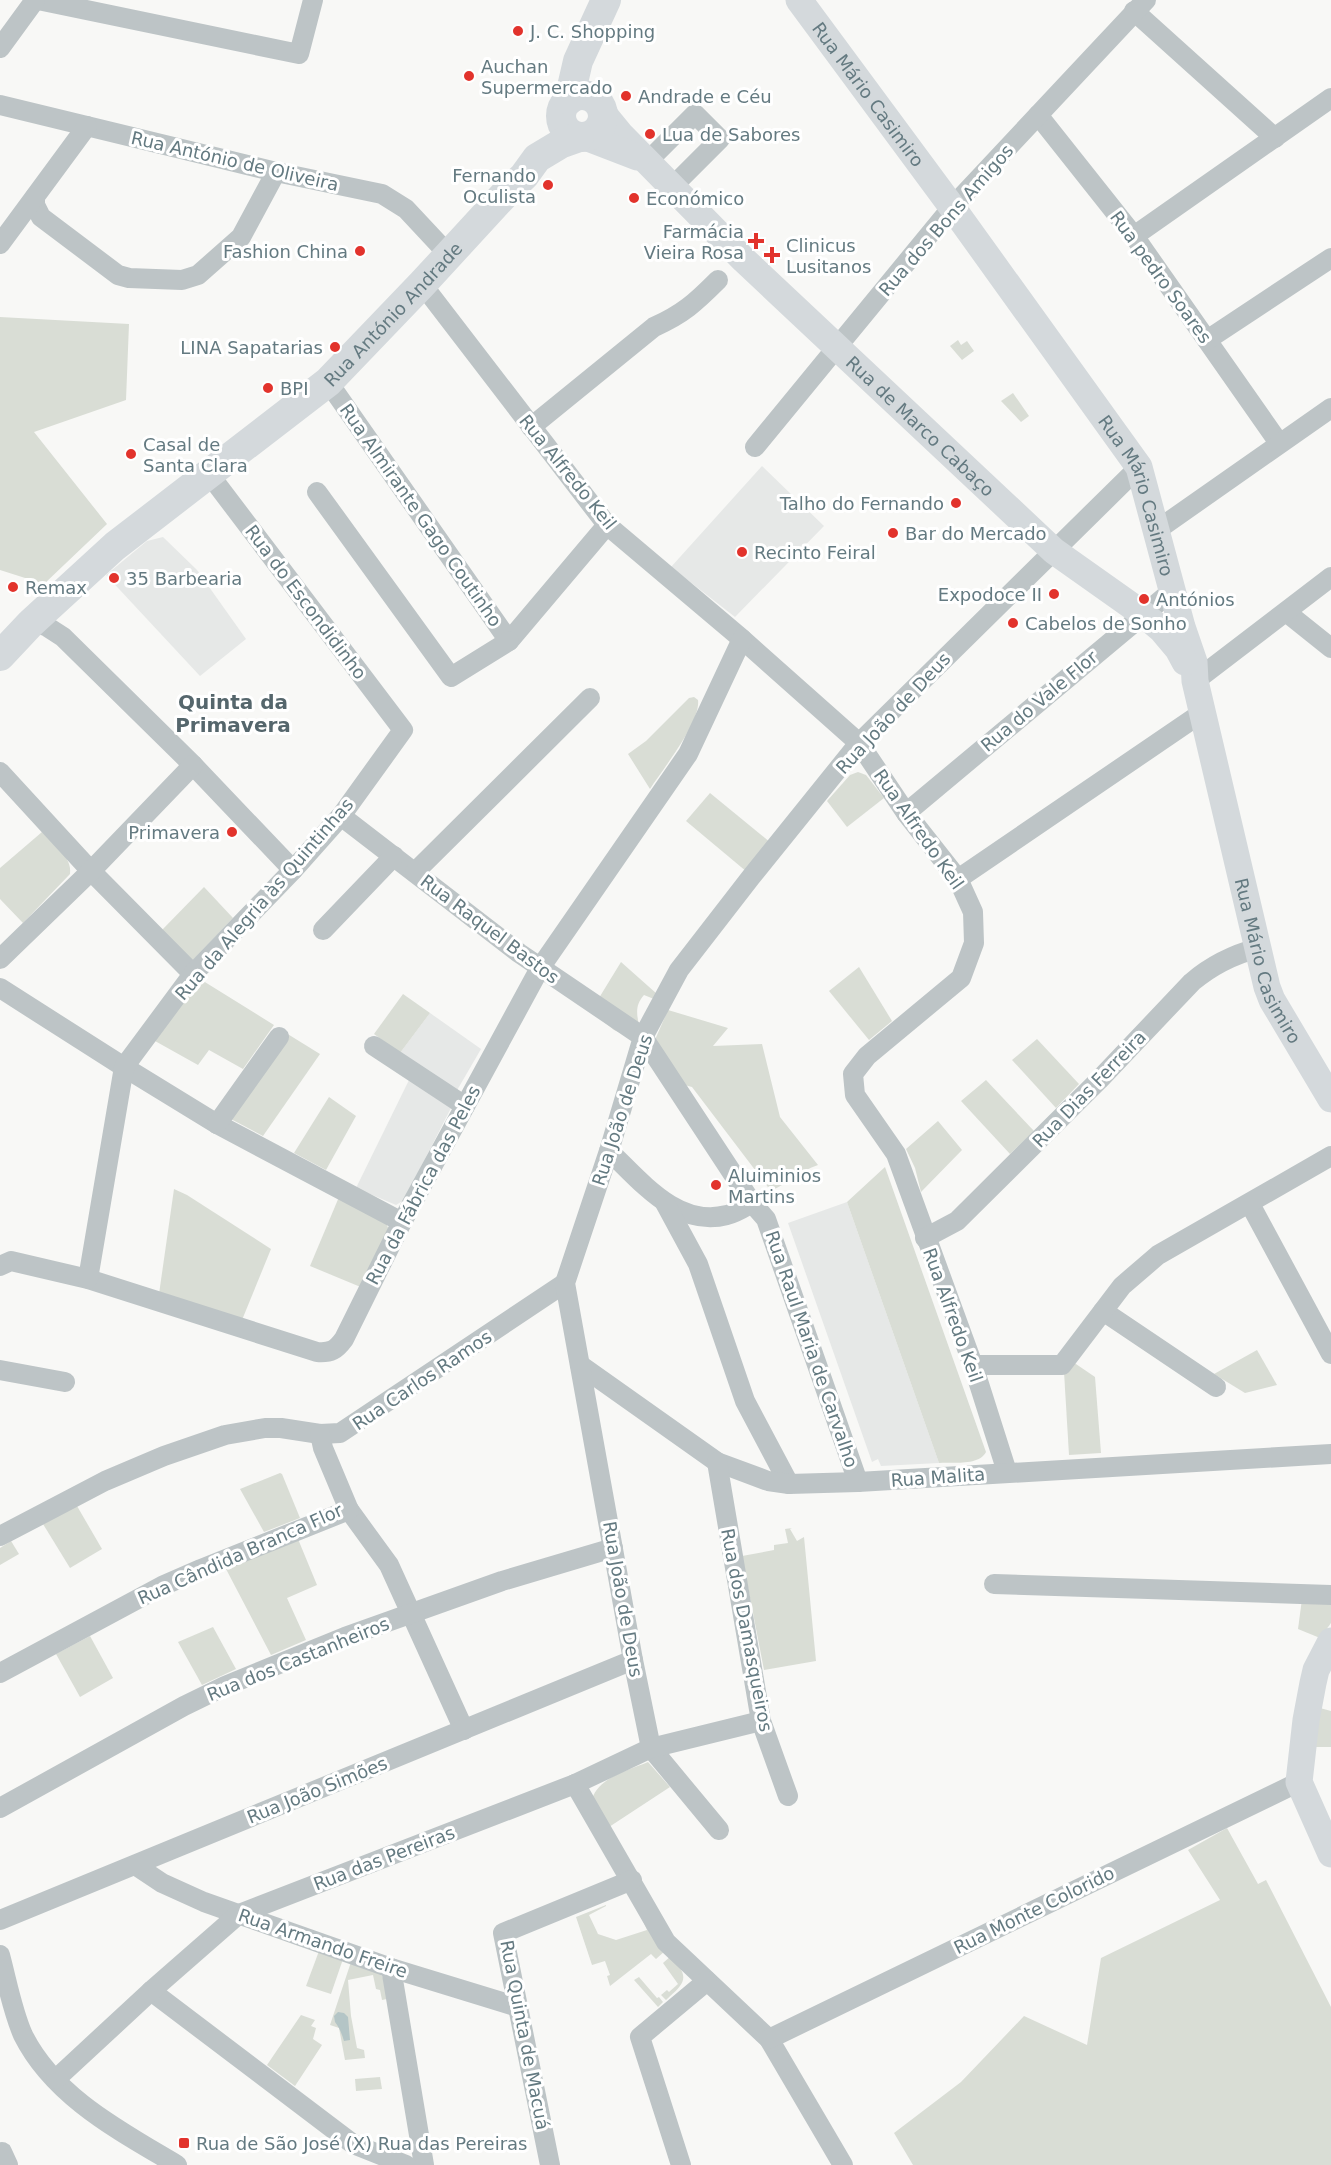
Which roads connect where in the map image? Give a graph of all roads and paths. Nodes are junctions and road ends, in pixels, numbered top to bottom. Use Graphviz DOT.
graph roads {
  1 [pos="37,0"];
  2 [pos="313,0"];
  3 [pos="606,0"];
  4 [pos="804,2"];
  5 [pos="1140,5"];
  6 [pos="0,48"];
  7 [pos="1331,98"];
  8 [pos="0,105"];
  9 [pos="1038,115"];
  10 [pos="582,117"];
  11 [pos="87,126"];
  12 [pos="1275,138"];
  13 [pos="647,162"];
  14 [pos="276,172"];
  15 [pos="672,187"];
  16 [pos="35,196"];
  17 [pos="952,207"];
  18 [pos="1134,236"];
  19 [pos="0,244"];
  20 [pos="449,255"];
  21 [pos="1331,258"];
  22 [pos="718,280"];
  23 [pos="422,284"];
  24 [pos="1207,340"];
  25 [pos="838,348"];
  26 [pos="328,382"];
  27 [pos="1331,408"];
  28 [pos="531,427"];
  29 [pos="1279,443"];
  30 [pos="755,447"];
  31 [pos="1139,467"];
  32 [pos="209,474"];
  33 [pos="317,492"];
  34 [pos="608,525"];
  35 [pos="1157,530"];
  36 [pos="1054,551"];
  37 [pos="1331,577"];
  38 [pos="1173,590"];
  39 [pos="1286,612"];
  40 [pos="1143,614"];
  41 [pos="31,623"];
  42 [pos="742,639"];
  43 [pos="509,641"];
  44 [pos="1331,648"];
  45 [pos="0,656"];
  46 [pos="1196,681"];
  47 [pos="590,698"];
  48 [pos="1203,712"];
  49 [pos="403,730"];
  50 [pos="859,743"];
  51 [pos="193,765"];
  52 [pos="0,771"];
  53 [pos="906,813"];
  54 [pos="340,816"];
  55 [pos="394,856"];
  56 [pos="293,870"];
  57 [pos="91,871"];
  58 [pos="415,872"];
  59 [pos="958,879"];
  60 [pos="323,930"];
  61 [pos="1258,948"];
  62 [pos="0,959"];
  63 [pos="540,968"];
  64 [pos="193,975"];
  65 [pos="0,988"];
  66 [pos="643,1037"];
  67 [pos="279,1038"];
  68 [pos="375,1046"];
  69 [pos="124,1067"];
  70 [pos="1331,1099"];
  71 [pos="465,1106"];
  72 [pos="217,1124"];
  73 [pos="609,1151"];
  74 [pos="1331,1156"];
  75 [pos="665,1203"];
  76 [pos="753,1203"];
  77 [pos="1250,1204"];
  78 [pos="402,1222"];
  79 [pos="925,1238"];
  80 [pos="0,1266"];
  81 [pos="88,1279"];
  82 [pos="565,1283"];
  83 [pos="1103,1311"];
  84 [pos="1331,1354"];
  85 [pos="580,1365"];
  86 [pos="973,1365"];
  87 [pos="0,1370"];
  88 [pos="65,1382"];
  89 [pos="1216,1387"];
  90 [pos="320,1434"];
  91 [pos="1331,1454"];
  92 [pos="717,1462"];
  93 [pos="1007,1472"];
  94 [pos="858,1482"];
  95 [pos="789,1484"];
  96 [pos="349,1510"];
  97 [pos="0,1536"];
  98 [pos="613,1548"];
  99 [pos="994,1584"];
  100 [pos="1331,1595"];
  101 [pos="411,1614"];
  102 [pos="1331,1641"];
  103 [pos="633,1660"];
  104 [pos="0,1674"];
  105 [pos="761,1721"];
  106 [pos="464,1730"];
  107 [pos="651,1748"];
  108 [pos="1299,1782"];
  109 [pos="575,1784"];
  110 [pos="788,1796"];
  111 [pos="0,1808"];
  112 [pos="719,1830"];
  113 [pos="1329,1844"];
  114 [pos="135,1865"];
  115 [pos="632,1880"];
  116 [pos="239,1914"];
  117 [pos="0,1920"];
  118 [pos="0,1955"];
  119 [pos="391,1968"];
  120 [pos="707,1981"];
  121 [pos="151,1991"];
  122 [pos="6,2007"];
  123 [pos="518,2007"];
  124 [pos="769,2039"];
  125 [pos="56,2079"];
  126 [pos="165,2162"];
  127 [pos="406,2165"];
  128 [pos="424,2165"];
  129 [pos="550,2165"];
  130 [pos="681,2165"];
  131 [pos="843,2165"];
  1 -- 2 [label="street"];
  1 -- 6 [label="street"];
  3 -- 10 [label="main road"];
  4 -- 17 [label="street, Rua Mário Casimiro"];
  5 -- 9 [label="street, Rua dos Bons Amigos"];
  5 -- 12 [label="street"];
  7 -- 12 [label="street"];
  8 -- 11 [label="street, Rua António de Oliveira"];
  9 -- 17 [label="street, Rua dos Bons Amigos"];
  9 -- 18 [label="street, Rua pedro Soares"];
  10 -- 13 [label="street, Rua de Marco Cabaço"];
  10 -- 20 [label="main road, Rua António Andrade"];
  11 -- 14 [label="street, Rua António de Oliveira"];
  11 -- 16 [label="street"];
  12 -- 18 [label="street"];
  13 -- 15 [label="street, Rua de Marco Cabaço"];
  13 -- 15 [label="street"];
  14 -- 16 [label="street"];
  14 -- 20 [label="street, Rua António de Oliveira"];
  15 -- 25 [label="street, Rua de Marco Cabaço"];
  16 -- 19 [label="street"];
  17 -- 25 [label="street, Rua dos Bons Amigos"];
  17 -- 31 [label="street, Rua Mário Casimiro"];
  18 -- 24 [label="street, Rua pedro Soares"];
  20 -- 23 [label="main road, Rua António Andrade"];
  21 -- 24 [label="street"];
  22 -- 28 [label="street"];
  23 -- 26 [label="main road, Rua António Andrade"];
  23 -- 28 [label="street, Rua Alfredo Keil"];
  24 -- 29 [label="street, Rua pedro Soares"];
  25 -- 30 [label="street, Rua dos Bons Amigos"];
  25 -- 36 [label="street, Rua de Marco Cabaço"];
  26 -- 32 [label="main road, Rua António Andrade"];
  26 -- 43 [label="street, Rua Almirante Gago Coutinho"];
  27 -- 29 [label="street"];
  28 -- 34 [label="street, Rua Alfredo Keil"];
  29 -- 35 [label="street"];
  31 -- 35 [label="street, Rua Mário Casimiro"];
  31 -- 36 [label="street, Rua João de Deus"];
  32 -- 41 [label="main road, Rua António Andrade"];
  32 -- 49 [label="street, Rua do Escondidinho"];
  33 -- 43 [label="street"];
  34 -- 42 [label="street, Rua Alfredo Keil"];
  34 -- 43 [label="street, Rua Almirante Gago Coutinho"];
  35 -- 38 [label="street, Rua Mário Casimiro"];
  36 -- 40 [label="street, Rua de Marco Cabaço"];
  36 -- 50 [label="street, Rua João de Deus"];
  37 -- 39 [label="street"];
  38 -- 40 [label="street, Rua do Vale Flor"];
  38 -- 46 [label="street, Rua Mário Casimiro"];
  39 -- 44 [label="street"];
  39 -- 46 [label="street"];
  40 -- 46 [label="street, Rua de Marco Cabaço"];
  40 -- 53 [label="street, Rua do Vale Flor"];
  41 -- 45 [label="main road, Rua António Andrade"];
  41 -- 51 [label="street"];
  42 -- 50 [label="street, Rua Alfredo Keil"];
  42 -- 63 [label="street, Rua da Fábrica das Peles"];
  46 -- 48 [label="street, Rua Mário Casimiro"];
  47 -- 58 [label="street"];
  48 -- 59 [label="street"];
  48 -- 61 [label="street, Rua Mário Casimiro"];
  49 -- 54 [label="street, Rua da Alegria às Quintinhas"];
  50 -- 53 [label="street, Rua Alfredo Keil"];
  50 -- 66 [label="street, Rua João de Deus"];
  51 -- 56 [label="street"];
  51 -- 57 [label="street"];
  52 -- 57 [label="street"];
  53 -- 59 [label="street, Rua Alfredo Keil"];
  54 -- 55 [label="street, Rua Raquel Bastos"];
  54 -- 56 [label="street, Rua da Alegria às Quintinhas"];
  55 -- 58 [label="street, Rua Raquel Bastos"];
  55 -- 60 [label="street"];
  56 -- 64 [label="street, Rua da Alegria às Quintinhas"];
  57 -- 62 [label="street"];
  57 -- 64 [label="street"];
  58 -- 63 [label="street, Rua Raquel Bastos"];
  59 -- 79 [label="street, Rua Alfredo Keil"];
  61 -- 70 [label="street, Rua Mário Casimiro"];
  61 -- 79 [label="street, Rua Dias Ferreira"];
  63 -- 66 [label="street, Rua Raquel Bastos"];
  63 -- 71 [label="street, Rua da Fábrica das Peles"];
  64 -- 69 [label="street, Rua da Alegria às Quintinhas"];
  65 -- 69 [label="street"];
  66 -- 73 [label="street, Rua João de Deus"];
  66 -- 76 [label="street, Rua Raul Maria de Carvalho"];
  67 -- 72 [label="street"];
  68 -- 71 [label="street"];
  69 -- 72 [label="street"];
  69 -- 81 [label="street, Rua da Alegria às Quintinhas"];
  71 -- 78 [label="street, Rua da Fábrica das Peles"];
  72 -- 78 [label="street"];
  73 -- 75 [label="street"];
  73 -- 82 [label="street, Rua João de Deus"];
  74 -- 77 [label="street"];
  75 -- 76 [label="street"];
  75 -- 95 [label="street"];
  76 -- 94 [label="street, Rua Raul Maria de Carvalho"];
  77 -- 83 [label="street"];
  77 -- 84 [label="street"];
  78 -- 81 [label="street, Rua da Fábrica das Peles"];
  79 -- 86 [label="street, Rua Alfredo Keil"];
  80 -- 81 [label="street"];
  82 -- 85 [label="street, Rua João de Deus"];
  82 -- 90 [label="street, Rua Carlos Ramos"];
  83 -- 86 [label="street"];
  83 -- 89 [label="street"];
  85 -- 92 [label="street, Rua Malita"];
  85 -- 98 [label="street, Rua João de Deus"];
  86 -- 93 [label="street, Rua Alfredo Keil"];
  87 -- 88 [label="street"];
  90 -- 96 [label="street, Rua Cândida Branca Flor"];
  90 -- 97 [label="street, Rua Carlos Ramos"];
  91 -- 93 [label="street, Rua Malita"];
  92 -- 95 [label="street, Rua Malita"];
  92 -- 105 [label="street, Rua dos Damasqueiros"];
  93 -- 94 [label="street, Rua Malita"];
  94 -- 95 [label="street, Rua Malita"];
  96 -- 101 [label="street"];
  96 -- 104 [label="street, Rua Cândida Branca Flor"];
  98 -- 101 [label="street, Rua dos Castanheiros"];
  98 -- 103 [label="street, Rua João de Deus"];
  99 -- 100 [label="street"];
  101 -- 106 [label="street"];
  101 -- 111 [label="street, Rua dos Castanheiros"];
  102 -- 108 [label="street"];
  103 -- 106 [label="street, Rua João Simões"];
  103 -- 107 [label="street, Rua João de Deus"];
  105 -- 107 [label="street, Rua das Pereiras"];
  105 -- 110 [label="street, Rua dos Damasqueiros"];
  106 -- 114 [label="street, Rua João Simões"];
  107 -- 109 [label="street, Rua das Pereiras"];
  107 -- 112 [label="street, Rua João de Deus"];
  108 -- 113 [label="street"];
  108 -- 124 [label="street, Rua Monte Colorido"];
  109 -- 115 [label="street"];
  109 -- 116 [label="street, Rua das Pereiras"];
  114 -- 116 [label="street, Rua Armando Freire"];
  114 -- 117 [label="street, Rua João Simões"];
  115 -- 120 [label="street"];
  115 -- 123 [label="street, Rua Quinta de Macuá"];
  116 -- 119 [label="street, Rua Armando Freire"];
  116 -- 121 [label="street, Rua das Pereiras"];
  118 -- 122 [label="street"];
  119 -- 123 [label="street, Rua Armando Freire"];
  119 -- 128 [label="street"];
  120 -- 124 [label="street"];
  120 -- 130 [label="street"];
  121 -- 125 [label="street, Rua das Pereiras"];
  121 -- 127 [label="street"];
  122 -- 125 [label="street"];
  123 -- 129 [label="street, Rua Quinta de Macuá"];
  124 -- 131 [label="street"];
  125 -- 126 [label="street"];
}
